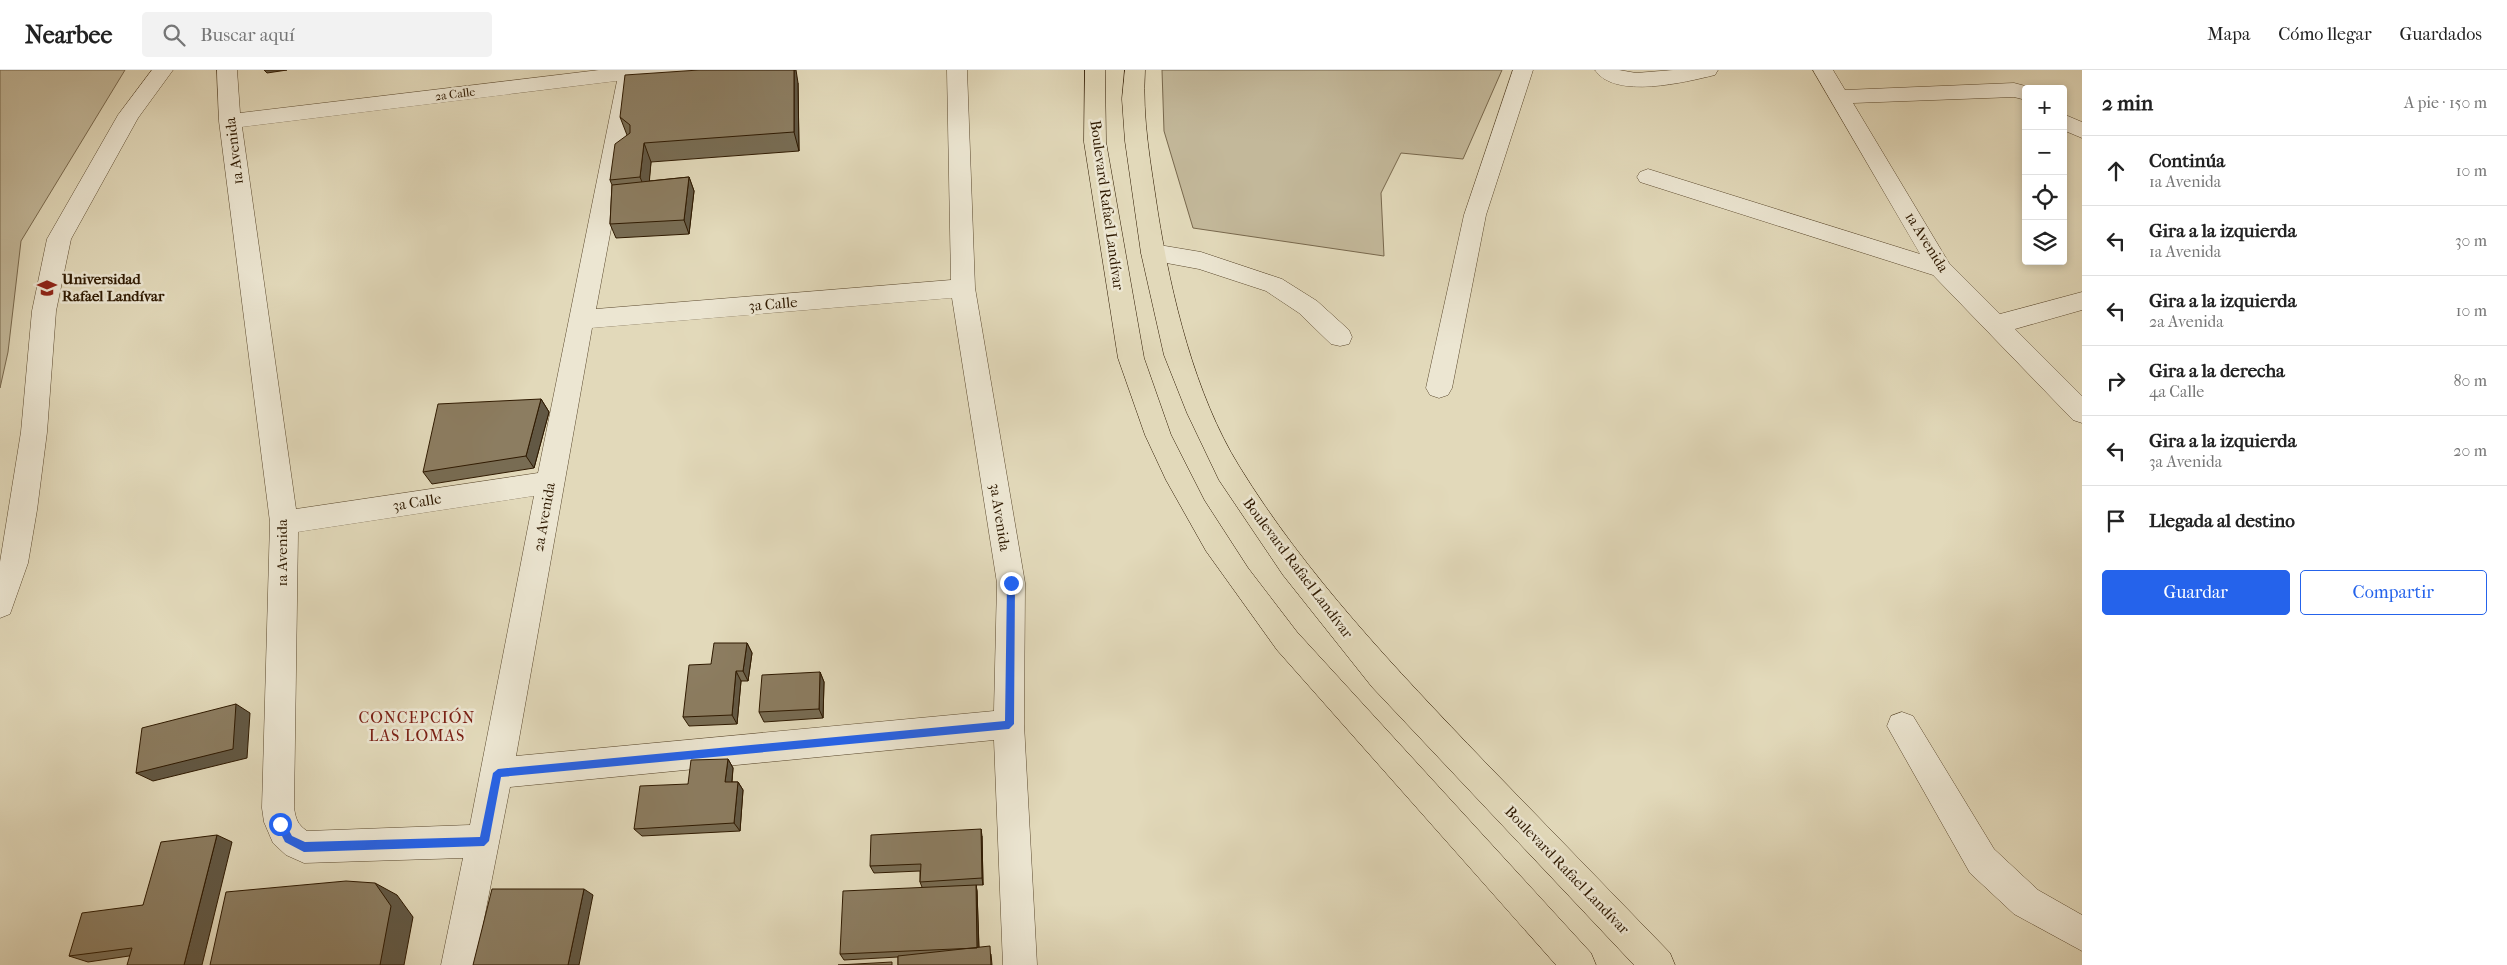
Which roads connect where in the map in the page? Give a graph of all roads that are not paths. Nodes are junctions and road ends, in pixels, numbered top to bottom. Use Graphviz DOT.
graph roads {
  1 [pos="163,70"];
  2 [pos="227,70"];
  3 [pos="681,70"];
  4 [pos="957,70"];
  5 [pos="1095,70"];
  6 [pos="1135,70"];
  7 [pos="1523,70"];
  8 [pos="1605,70"];
  9 [pos="1708,70"];
  10 [pos="1823,70"];
  11 [pos="630,71"];
  12 [pos="2022,92"];
  13 [pos="1839,96"];
  14 [pos="230,121"];
  15 [pos="2067,123"];
  16 [pos="2082,131"];
  17 [pos="1648,177"];
  18 [pos="1153,253"];
  19 [pos="1941,269"];
  20 [pos="963,288"];
  21 [pos="2082,301"];
  22 [pos="584,319"];
  23 [pos="1995,324"];
  24 [pos="1340,336"];
  25 [pos="1439,388"];
  26 [pos="2082,413"];
  27 [pos="550,482"];
  28 [pos="284,522"];
  29 [pos="0,605"];
  30 [pos="1009,724"];
  31 [pos="1902,726"];
  32 [pos="498,773"];
  33 [pos="484,841"];
  34 [pos="2082,934"];
  35 [pos="458,965"];
  36 [pos="1020,965"];
  37 [pos="1579,965"];
  38 [pos="1658,965"];
  1 -- 29 [label="street"];
  2 -- 14 [label="street, 1a Avenida"];
  3 -- 11 [label="street, 2a Calle"];
  4 -- 20 [label="street, 3a Avenida"];
  5 -- 37 [label="main road, Boulevard Rafael Landívar"];
  6 -- 18 [label="main road, Boulevard Rafael Landívar"];
  7 -- 25 [label="street"];
  8 -- 9 [label="street"];
  10 -- 13 [label="street, 1a Avenida"];
  11 -- 14 [label="street, 2a Calle"];
  11 -- 22 [label="street, 2a Avenida"];
  12 -- 13 [label="street"];
  13 -- 19 [label="street, 1a Avenida"];
  14 -- 28 [label="street, 1a Avenida"];
  15 -- 16 [label="street"];
  17 -- 19 [label="street"];
  18 -- 24 [label="street"];
  18 -- 38 [label="main road, Boulevard Rafael Landívar"];
  19 -- 23 [label="street, 1a Avenida"];
  20 -- 22 [label="street, 3a Calle"];
  20 -- 30 [label="street, 3a Avenida"];
  21 -- 23 [label="street"];
  22 -- 27 [label="street, 2a Avenida"];
  23 -- 26 [label="street, 1a Avenida"];
  27 -- 28 [label="street, 3a Calle"];
  27 -- 32 [label="street, 2a Avenida"];
  28 -- 33 [label="street, 1a Avenida"];
  30 -- 32 [label="street"];
  30 -- 36 [label="street, 3a Avenida"];
  31 -- 34 [label="street"];
  32 -- 33 [label="street, 2a Avenida"];
  33 -- 35 [label="street, 2a Avenida"];
}
